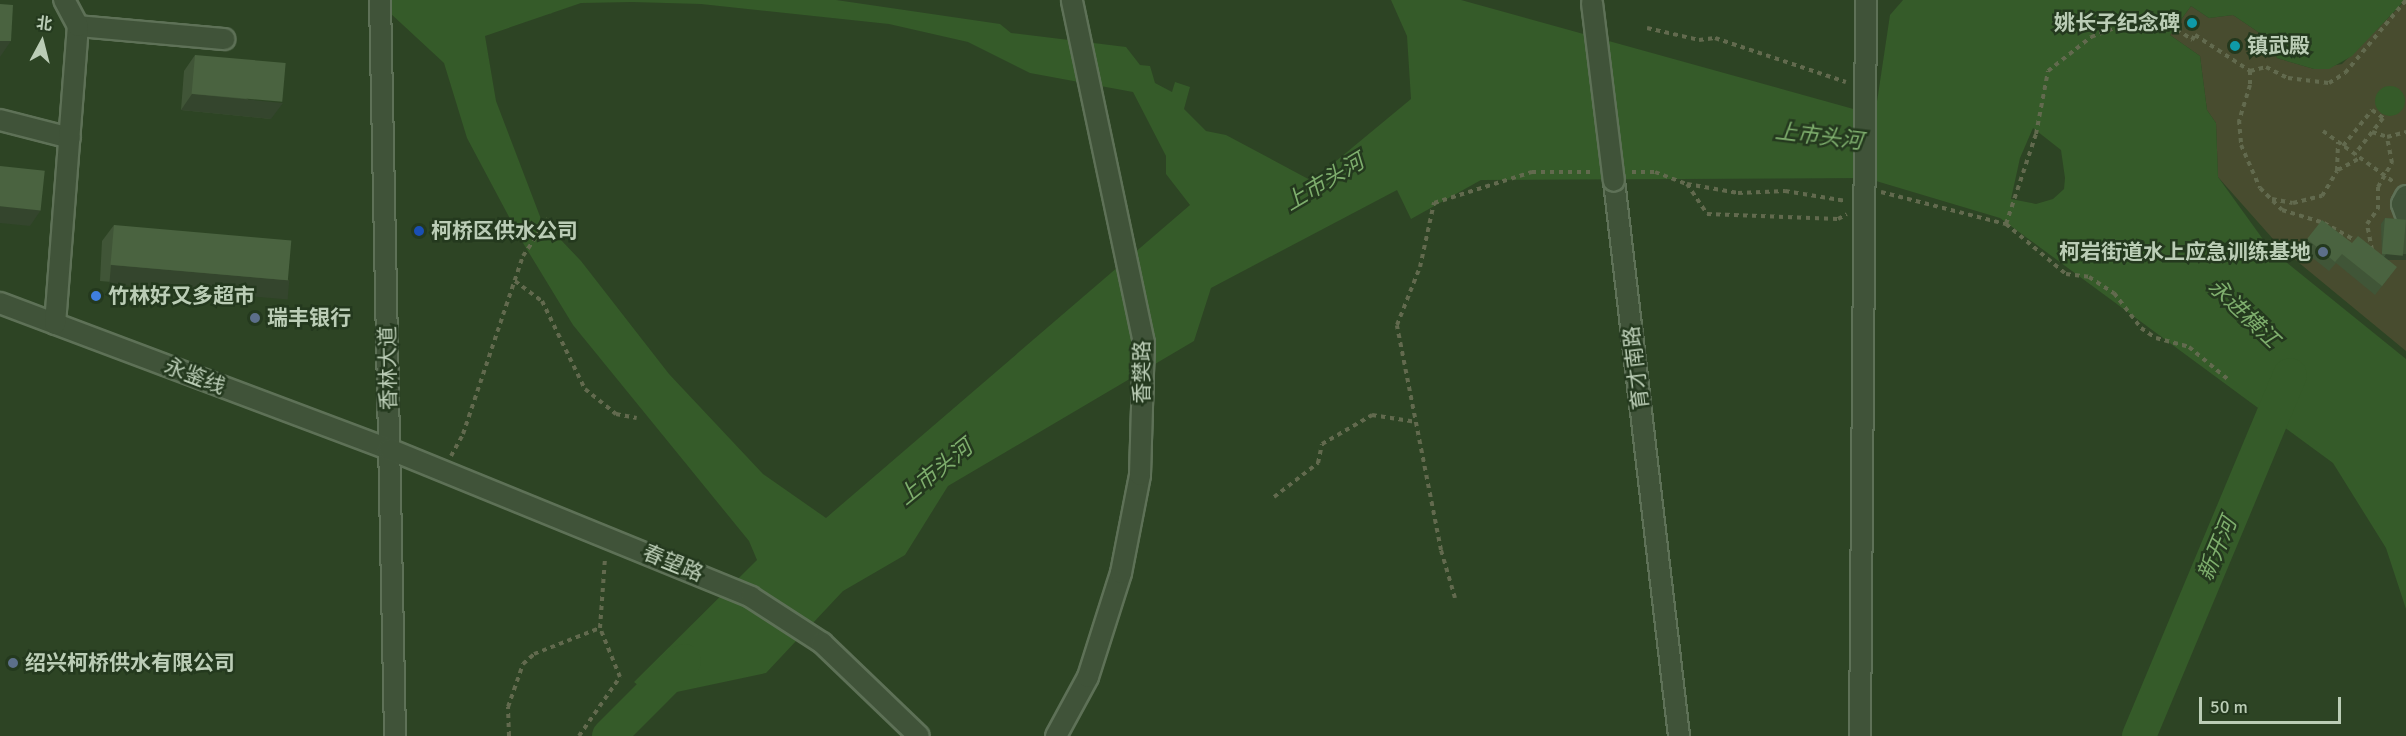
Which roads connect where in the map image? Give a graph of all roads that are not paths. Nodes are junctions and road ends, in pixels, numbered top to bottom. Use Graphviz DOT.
graph roads {
  1 [pos="64,0"];
  2 [pos="380,0"];
  3 [pos="1072,0"];
  4 [pos="1866,0"];
  5 [pos="1591,2"];
  6 [pos="78,26"];
  7 [pos="224,39"];
  8 [pos="0,120"];
  9 [pos="70,138"];
  10 [pos="2406,196"];
  11 [pos="2406,215"];
  12 [pos="0,303"];
  13 [pos="55,324"];
  14 [pos="390,449"];
  15 [pos="395,736"];
  16 [pos="919,736"];
  17 [pos="1056,736"];
  18 [pos="1679,736"];
  19 [pos="1860,736"];
  1 -- 6 [label="street"];
  2 -- 14 [label="street, 香林大道"];
  3 -- 17 [label="street, 香樊路"];
  4 -- 19 [label="street"];
  5 -- 18 [label="street, 育才南路, bridge"];
  6 -- 7 [label="street"];
  6 -- 9 [label="street"];
  8 -- 9 [label="street"];
  9 -- 13 [label="street"];
  10 -- 11 [label="street"];
  12 -- 13 [label="street, 永鉴线"];
  13 -- 14 [label="street, 永鉴线"];
  14 -- 15 [label="street, 香林大道"];
  14 -- 16 [label="street, 春望路"];
}
